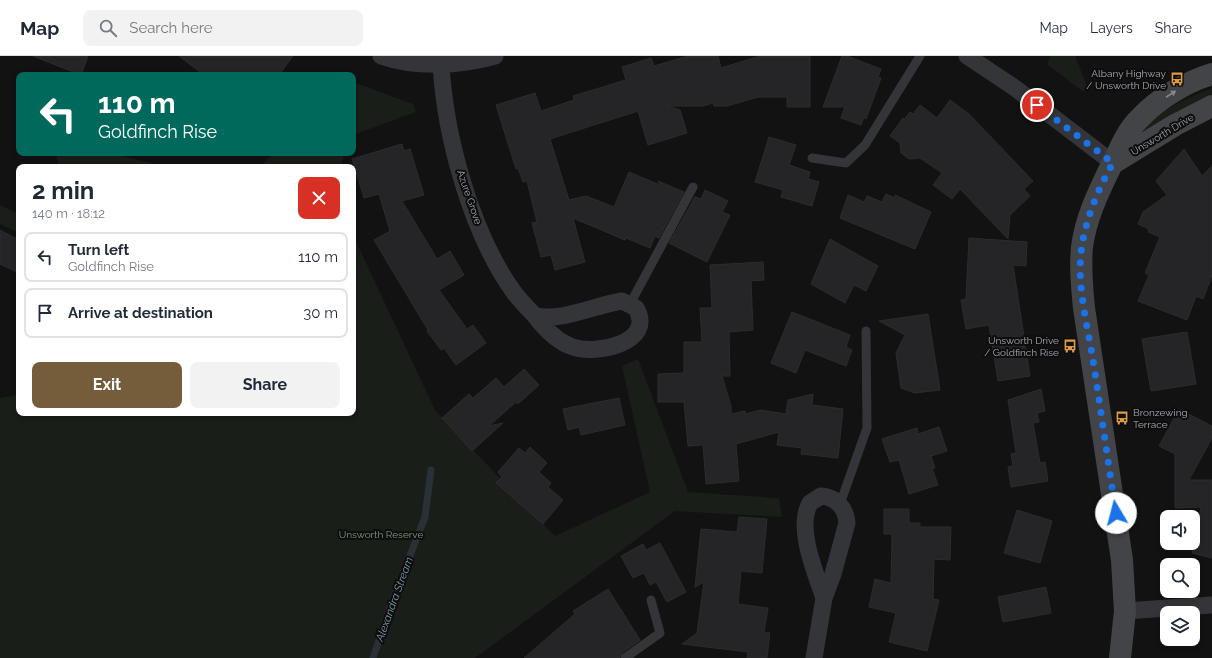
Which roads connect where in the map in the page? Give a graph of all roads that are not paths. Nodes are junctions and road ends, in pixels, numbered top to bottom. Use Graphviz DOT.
graph roads {
  1 [pos="380,56"];
  2 [pos="495,56"];
  3 [pos="920,56"];
  4 [pos="967,56"];
  5 [pos="441,64"];
  6 [pos="1212,74"];
  7 [pos="1212,106"];
  8 [pos="812,158"];
  9 [pos="1113,163"];
  10 [pos="693,187"];
  11 [pos="630,304"];
  12 [pos="535,316"];
  13 [pos="866,331"];
  14 [pos="840,504"];
  15 [pos="824,598"];
  16 [pos="651,600"];
  17 [pos="1212,605"];
  18 [pos="1125,611"];
  19 [pos="625,658"];
  20 [pos="814,658"];
  21 [pos="1120,658"];
  1 -- 5 [label="street"];
  2 -- 5 [label="street"];
  3 -- 8 [label="lane"];
  4 -- 9 [label="street"];
  5 -- 12 [label="street, Azure Grove"];
  9 -- 6 [label="street, Unsworth Drive, one-way"];
  7 -- 9 [label="street, Unsworth Drive"];
  9 -- 18 [label="street, Unsworth Drive"];
  10 -- 11 [label="lane"];
  11 -- 12 [label="street"];
  11 -- 12 [label="street, Azure Grove"];
  13 -- 14 [label="lane"];
  14 -- 15 [label="street"];
  14 -- 15 [label="street"];
  15 -- 20 [label="street"];
  16 -- 19 [label="lane"];
  17 -- 18 [label="street"];
  18 -- 21 [label="street, Unsworth Drive"];
}
